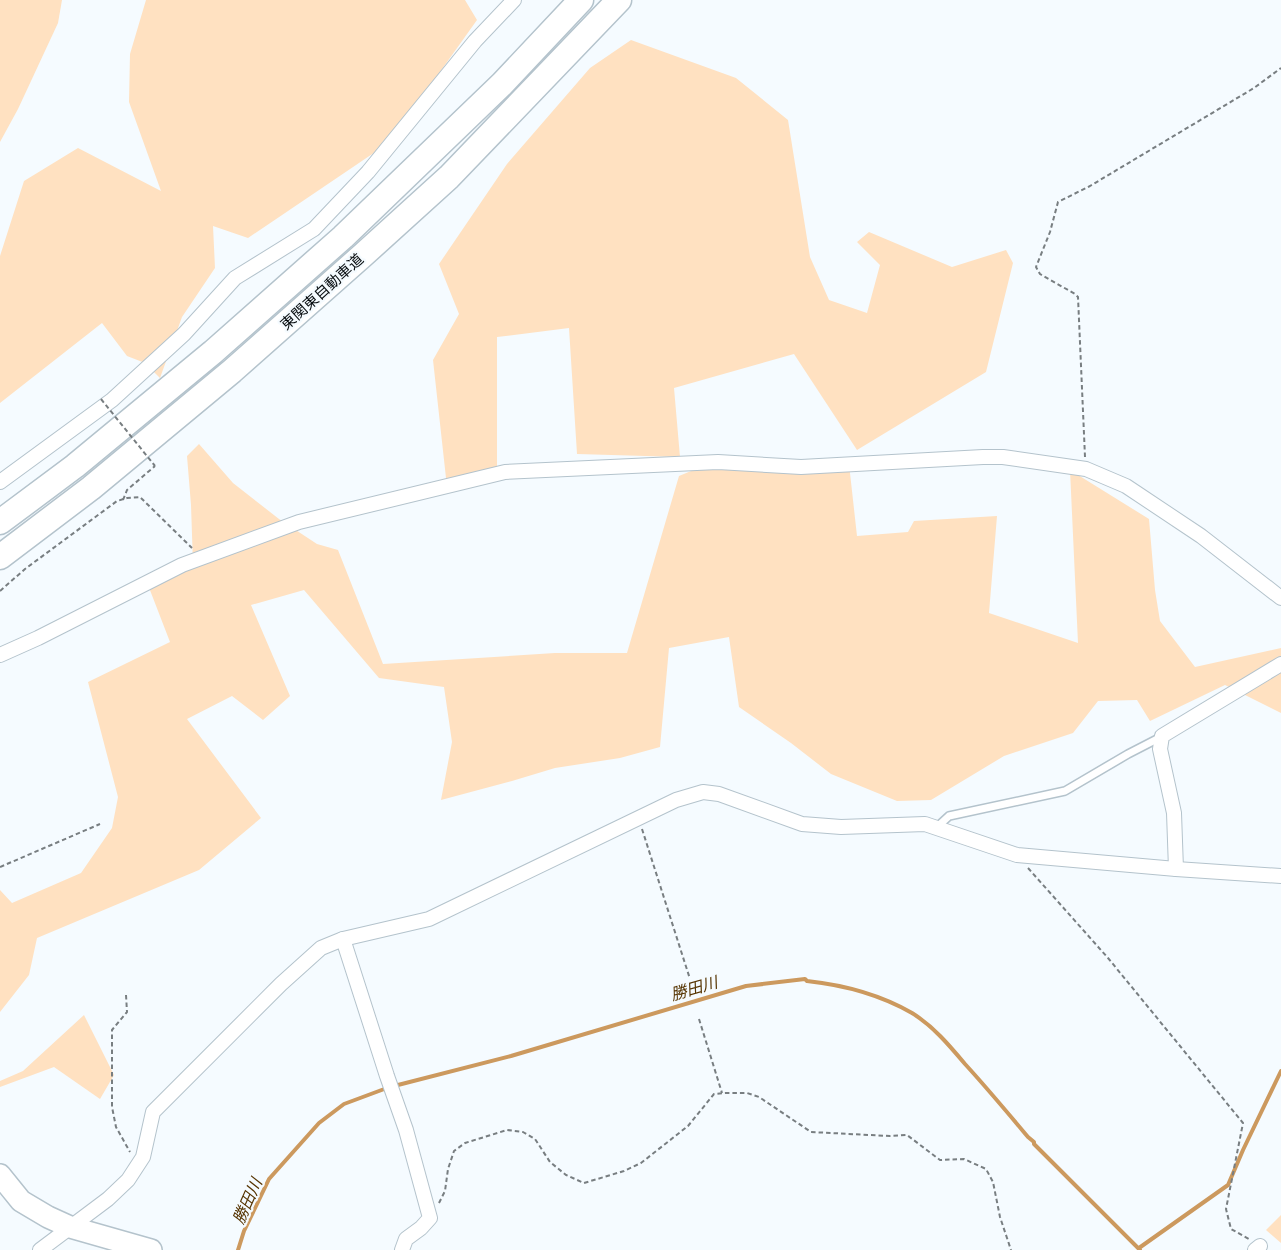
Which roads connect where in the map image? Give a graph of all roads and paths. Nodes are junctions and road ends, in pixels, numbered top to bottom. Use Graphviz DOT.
graph roads {
  1 [pos="514,0"];
  2 [pos="581,0"];
  3 [pos="619,0"];
  4 [pos="1281,68"];
  5 [pos="102,399"];
  6 [pos="1086,469"];
  7 [pos="0,482"];
  8 [pos="123,500"];
  9 [pos="0,522"];
  10 [pos="0,557"];
  11 [pos="202,557"];
  12 [pos="0,591"];
  13 [pos="1281,598"];
  14 [pos="0,655"];
  15 [pos="1281,664"];
  16 [pos="1162,736"];
  17 [pos="638,817"];
  18 [pos="100,824"];
  19 [pos="936,828"];
  20 [pos="1017,855"];
  21 [pos="0,867"];
  22 [pos="1176,869"];
  23 [pos="1281,876"];
  24 [pos="343,939"];
  25 [pos="690,979"];
  26 [pos="126,994"];
  27 [pos="699,1019"];
  28 [pos="722,1093"];
  29 [pos="138,1165"];
  30 [pos="0,1175"];
  31 [pos="430,1218"];
  32 [pos="70,1227"];
  33 [pos="1258,1248"];
  34 [pos="40,1250"];
  35 [pos="151,1250"];
  36 [pos="402,1250"];
  37 [pos="1011,1250"];
  1 -- 7 [label="street"];
  2 -- 9 [label="highway, 東関東自動車道"];
  3 -- 10 [label="highway, 東関東自動車道"];
  4 -- 6 [label="path"];
  5 -- 8 [label="path, bridge"];
  6 -- 11 [label="street"];
  6 -- 13 [label="street"];
  8 -- 11 [label="path"];
  8 -- 12 [label="path"];
  11 -- 14 [label="street"];
  15 -- 16 [label="street"];
  16 -- 19 [label="lane"];
  16 -- 22 [label="street"];
  17 -- 19 [label="street"];
  17 -- 24 [label="street"];
  17 -- 25 [label="path"];
  18 -- 21 [label="path"];
  19 -- 20 [label="street"];
  20 -- 22 [label="street"];
  20 -- 33 [label="path"];
  22 -- 23 [label="street"];
  24 -- 29 [label="street"];
  24 -- 31 [label="street"];
  26 -- 29 [label="path"];
  27 -- 28 [label="path"];
  28 -- 31 [label="path"];
  28 -- 37 [label="path"];
  29 -- 32 [label="street"];
  30 -- 32 [label="main road"];
  31 -- 36 [label="street"];
  32 -- 34 [label="street"];
  32 -- 35 [label="main road"];
}
